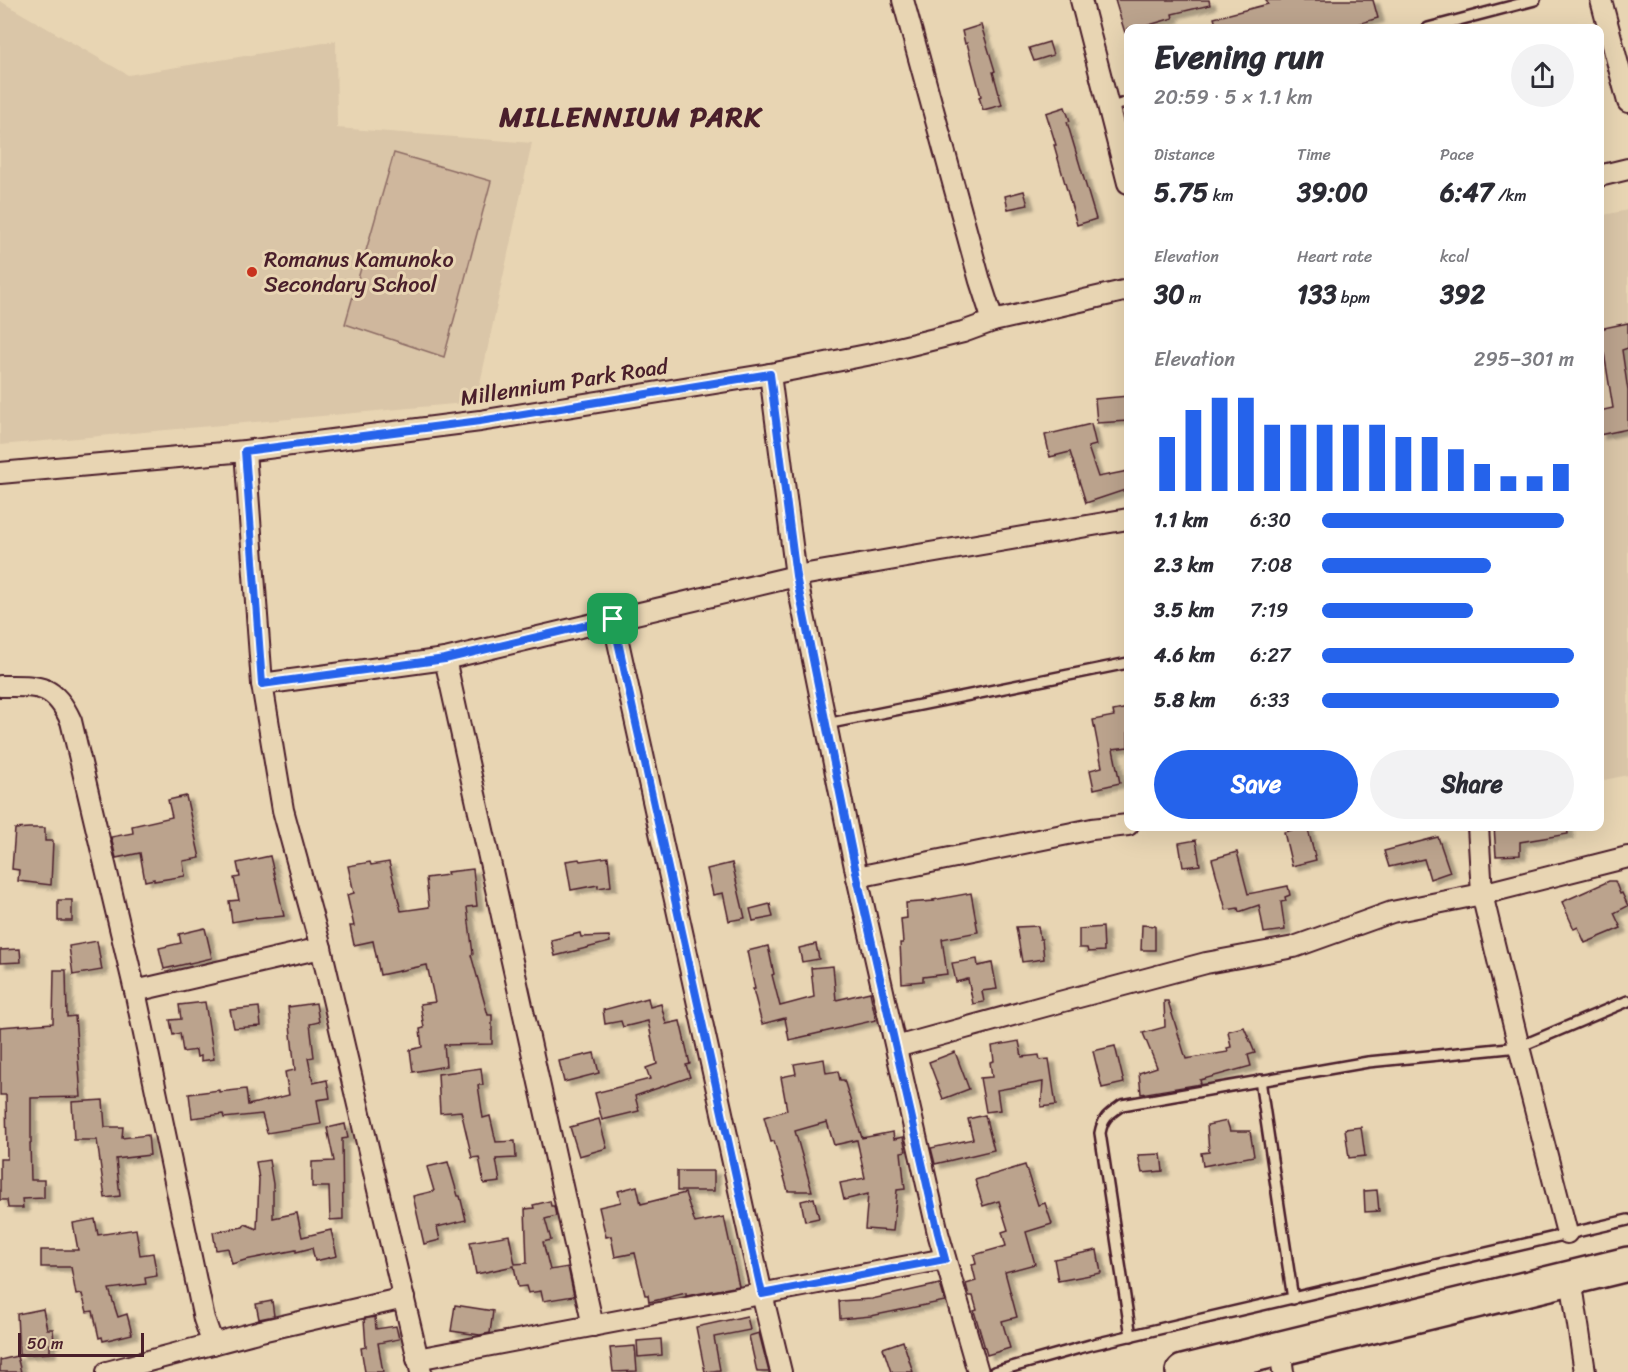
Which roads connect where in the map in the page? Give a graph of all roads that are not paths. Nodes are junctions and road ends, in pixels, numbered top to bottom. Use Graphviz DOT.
graph roads {
  1 [pos="903,0"];
  2 [pos="1081,0"];
  3 [pos="1534,0"];
  4 [pos="1601,0"];
  5 [pos="1443,24"];
  6 [pos="1628,102"];
  7 [pos="1124,103"];
  8 [pos="1108,108"];
  9 [pos="1124,168"];
  10 [pos="1628,169"];
  11 [pos="1604,175"];
  12 [pos="1124,291"];
  13 [pos="993,321"];
  14 [pos="770,374"];
  15 [pos="245,451"];
  16 [pos="0,473"];
  17 [pos="1124,520"];
  18 [pos="796,576"];
  19 [pos="613,619"];
  20 [pos="445,659"];
  21 [pos="1124,664"];
  22 [pos="262,684"];
  23 [pos="0,686"];
  24 [pos="826,724"];
  25 [pos="1124,826"];
  26 [pos="1478,831"];
  27 [pos="1628,857"];
  28 [pos="857,877"];
  29 [pos="1482,894"];
  30 [pos="321,948"];
  31 [pos="135,991"];
  32 [pos="1628,1001"];
  33 [pos="896,1047"];
  34 [pos="1519,1047"];
  35 [pos="1260,1080"];
  36 [pos="1628,1220"];
  37 [pos="1567,1233"];
  38 [pos="945,1259"];
  39 [pos="1628,1264"];
  40 [pos="1571,1278"];
  41 [pos="762,1294"];
  42 [pos="404,1298"];
  43 [pos="1293,1299"];
  44 [pos="593,1326"];
  45 [pos="1131,1336"];
  46 [pos="213,1344"];
  47 [pos="1281,1360"];
  48 [pos="419,1366"];
  49 [pos="108,1372"];
  50 [pos="781,1372"];
  51 [pos="978,1372"];
  52 [pos="994,1372"];
  53 [pos="1183,1372"];
  54 [pos="1586,1372"];
  1 -- 13 [label="street"];
  2 -- 8 [label="street"];
  3 -- 5 [label="lane"];
  4 -- 6 [label="street"];
  7 -- 8 [label="lane"];
  8 -- 9 [label="street"];
  10 -- 11 [label="street"];
  12 -- 13 [label="street, Millennium Park Road"];
  13 -- 14 [label="street, Millennium Park Road"];
  14 -- 15 [label="street, Millennium Park Road"];
  14 -- 18 [label="street"];
  15 -- 16 [label="street, Millennium Park Road"];
  15 -- 22 [label="street"];
  17 -- 18 [label="street"];
  18 -- 19 [label="street"];
  18 -- 24 [label="street"];
  19 -- 20 [label="street"];
  19 -- 41 [label="street"];
  20 -- 22 [label="street"];
  20 -- 44 [label="street"];
  21 -- 24 [label="lane"];
  22 -- 30 [label="street"];
  23 -- 31 [label="street"];
  24 -- 28 [label="street"];
  25 -- 28 [label="street"];
  26 -- 29 [label="street"];
  27 -- 29 [label="street"];
  28 -- 33 [label="street"];
  29 -- 33 [label="street"];
  29 -- 34 [label="street"];
  30 -- 31 [label="street"];
  30 -- 42 [label="street"];
  31 -- 46 [label="street"];
  32 -- 34 [label="lane"];
  33 -- 38 [label="street"];
  34 -- 35 [label="lane"];
  34 -- 37 [label="street"];
  35 -- 43 [label="lane"];
  35 -- 45 [label="lane"];
  36 -- 37 [label="lane"];
  37 -- 43 [label="lane"];
  38 -- 41 [label="street"];
  38 -- 51 [label="street"];
  39 -- 40 [label="highway"];
  40 -- 47 [label="highway"];
  40 -- 54 [label="street"];
  41 -- 44 [label="street"];
  41 -- 50 [label="street"];
  42 -- 46 [label="street"];
  42 -- 48 [label="street"];
  43 -- 45 [label="lane"];
  44 -- 48 [label="street"];
  45 -- 52 [label="lane"];
  46 -- 49 [label="street"];
  47 -- 53 [label="highway"];
}
